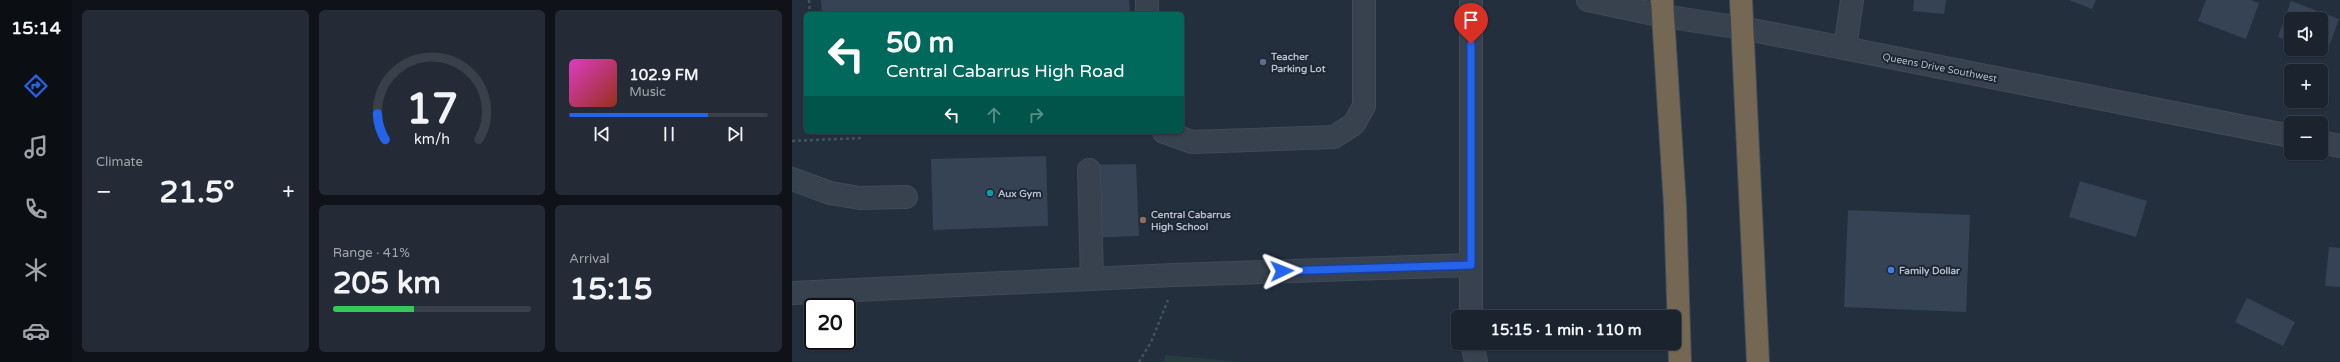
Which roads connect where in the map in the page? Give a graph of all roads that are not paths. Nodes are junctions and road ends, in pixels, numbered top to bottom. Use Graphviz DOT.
graph roads {
  1 [pos="1147,0"];
  2 [pos="1364,0"];
  3 [pos="1472,0"];
  4 [pos="1588,0"];
  5 [pos="1741,0"];
  6 [pos="1852,0"];
  7 [pos="1663,8"];
  8 [pos="1148,12"];
  9 [pos="1742,28"];
  10 [pos="1845,48"];
  11 [pos="1170,134"];
  12 [pos="2284,135"];
  13 [pos="2328,143"];
  14 [pos="2340,146"];
  15 [pos="1089,170"];
  16 [pos="792,179"];
  17 [pos="906,197"];
  18 [pos="1471,265"];
  19 [pos="1092,279"];
  20 [pos="792,293"];
  21 [pos="1471,310"];
  22 [pos="1473,350"];
  23 [pos="1476,362"];
  24 [pos="1680,362"];
  25 [pos="1758,362"];
  1 -- 8 [label="street"];
  2 -- 11 [label="street"];
  3 -- 18 [label="street"];
  4 -- 7 [label="street, Queens Drive Southwest"];
  5 -- 9 [label="highway"];
  6 -- 10 [label="street"];
  7 -- 9 [label="street, Queens Drive Southwest"];
  7 -- 24 [label="highway"];
  9 -- 10 [label="street, Queens Drive Southwest"];
  9 -- 25 [label="highway"];
  10 -- 12 [label="street, Queens Drive Southwest"];
  13 -- 14 [label="street"];
  15 -- 19 [label="street"];
  16 -- 17 [label="street"];
  18 -- 19 [label="street"];
  18 -- 21 [label="street"];
  19 -- 20 [label="street"];
  22 -- 23 [label="street"];
}
